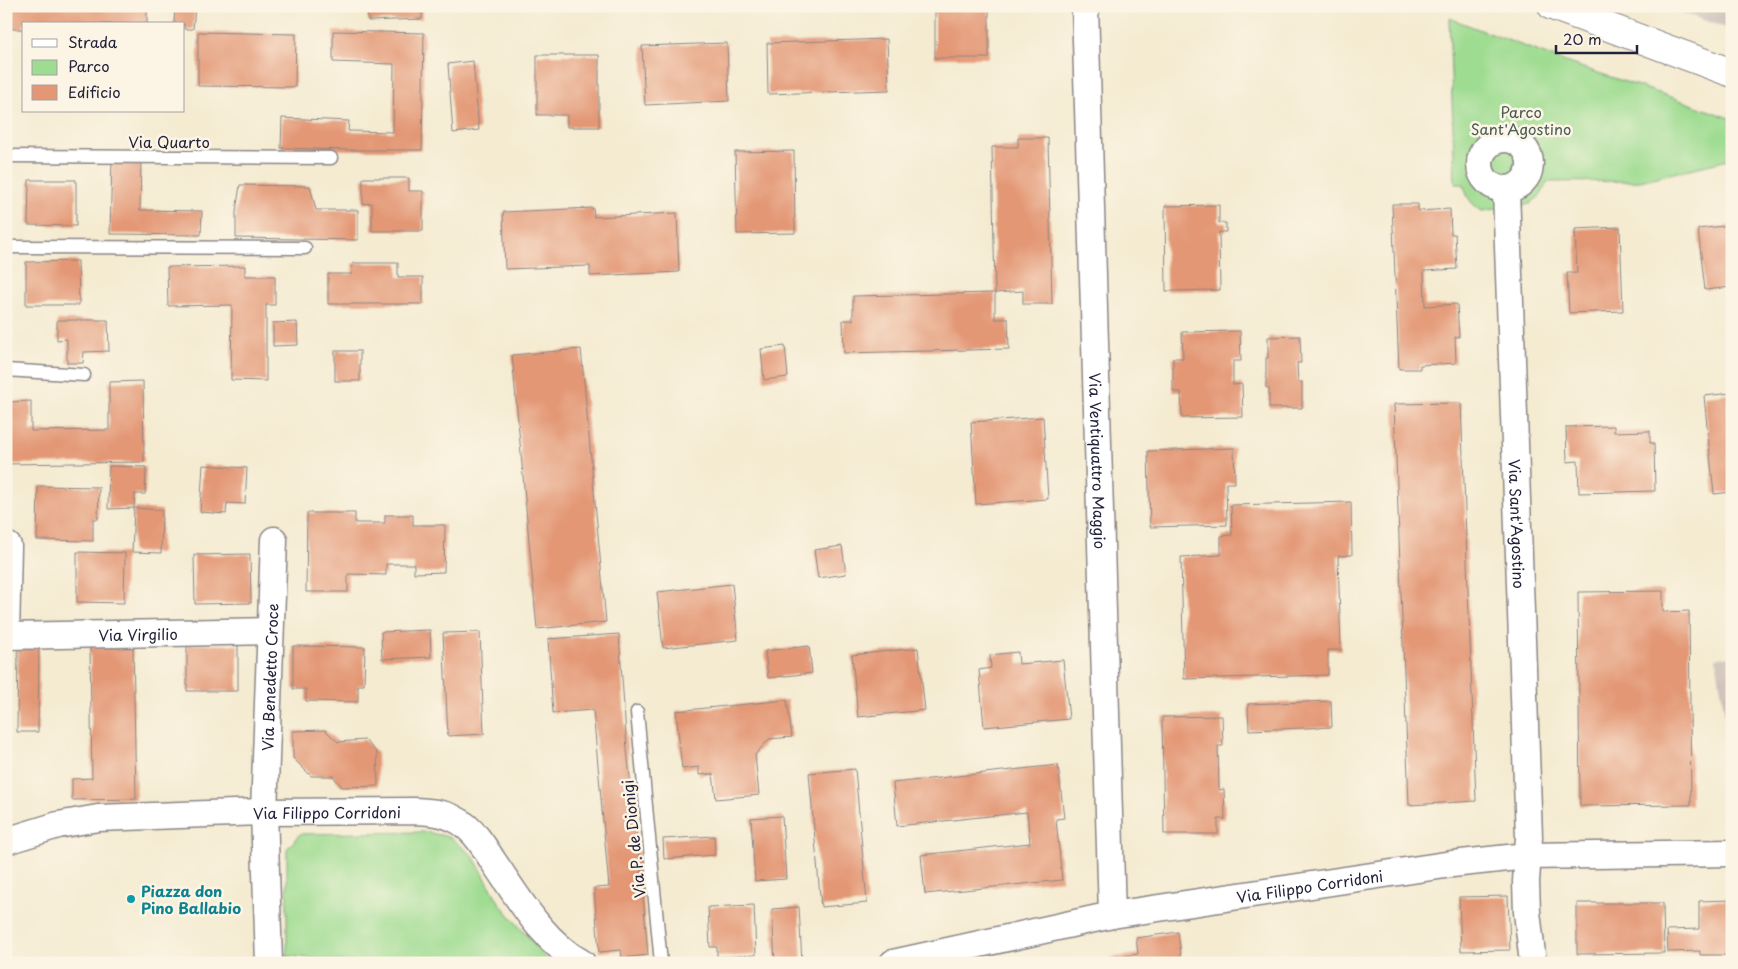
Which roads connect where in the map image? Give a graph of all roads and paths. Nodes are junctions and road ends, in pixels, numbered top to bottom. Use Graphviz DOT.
graph roads {
  1 [pos="1085,6"];
  2 [pos="1552,6"];
  3 [pos="1732,73"];
  4 [pos="6,156"];
  5 [pos="331,158"];
  6 [pos="1506,190"];
  7 [pos="6,246"];
  8 [pos="305,248"];
  9 [pos="6,370"];
  10 [pos="84,376"];
  11 [pos="274,540"];
  12 [pos="8,546"];
  13 [pos="270,631"];
  14 [pos="6,637"];
  15 [pos="637,712"];
  16 [pos="264,812"];
  17 [pos="6,841"];
  18 [pos="1732,853"];
  19 [pos="1527,856"];
  20 [pos="1112,915"];
  21 [pos="269,963"];
  22 [pos="582,963"];
  23 [pos="661,963"];
  24 [pos="893,963"];
  25 [pos="1533,963"];
  1 -- 20 [label="street, Via Ventiquattro Maggio"];
  2 -- 3 [label="street"];
  4 -- 5 [label="lane, Via Quarto"];
  6 -- 19 [label="street, Via Sant'Agostino"];
  7 -- 8 [label="lane"];
  9 -- 10 [label="lane"];
  11 -- 13 [label="street, Via Benedetto Croce"];
  12 -- 14 [label="street, Via Virgilio"];
  13 -- 14 [label="street, Via Virgilio"];
  13 -- 16 [label="street, Via Benedetto Croce"];
  15 -- 23 [label="lane, Via P. de Dionigi"];
  16 -- 17 [label="street, Via Filippo Corridoni"];
  16 -- 21 [label="street, Via Benedetto Croce"];
  16 -- 22 [label="street, Via Filippo Corridoni"];
  18 -- 19 [label="street, Via Filippo Corridoni"];
  19 -- 20 [label="street, Via Filippo Corridoni"];
  19 -- 25 [label="street, Via Sant'Agostino"];
  20 -- 24 [label="street, Via Filippo Corridoni"];
}
